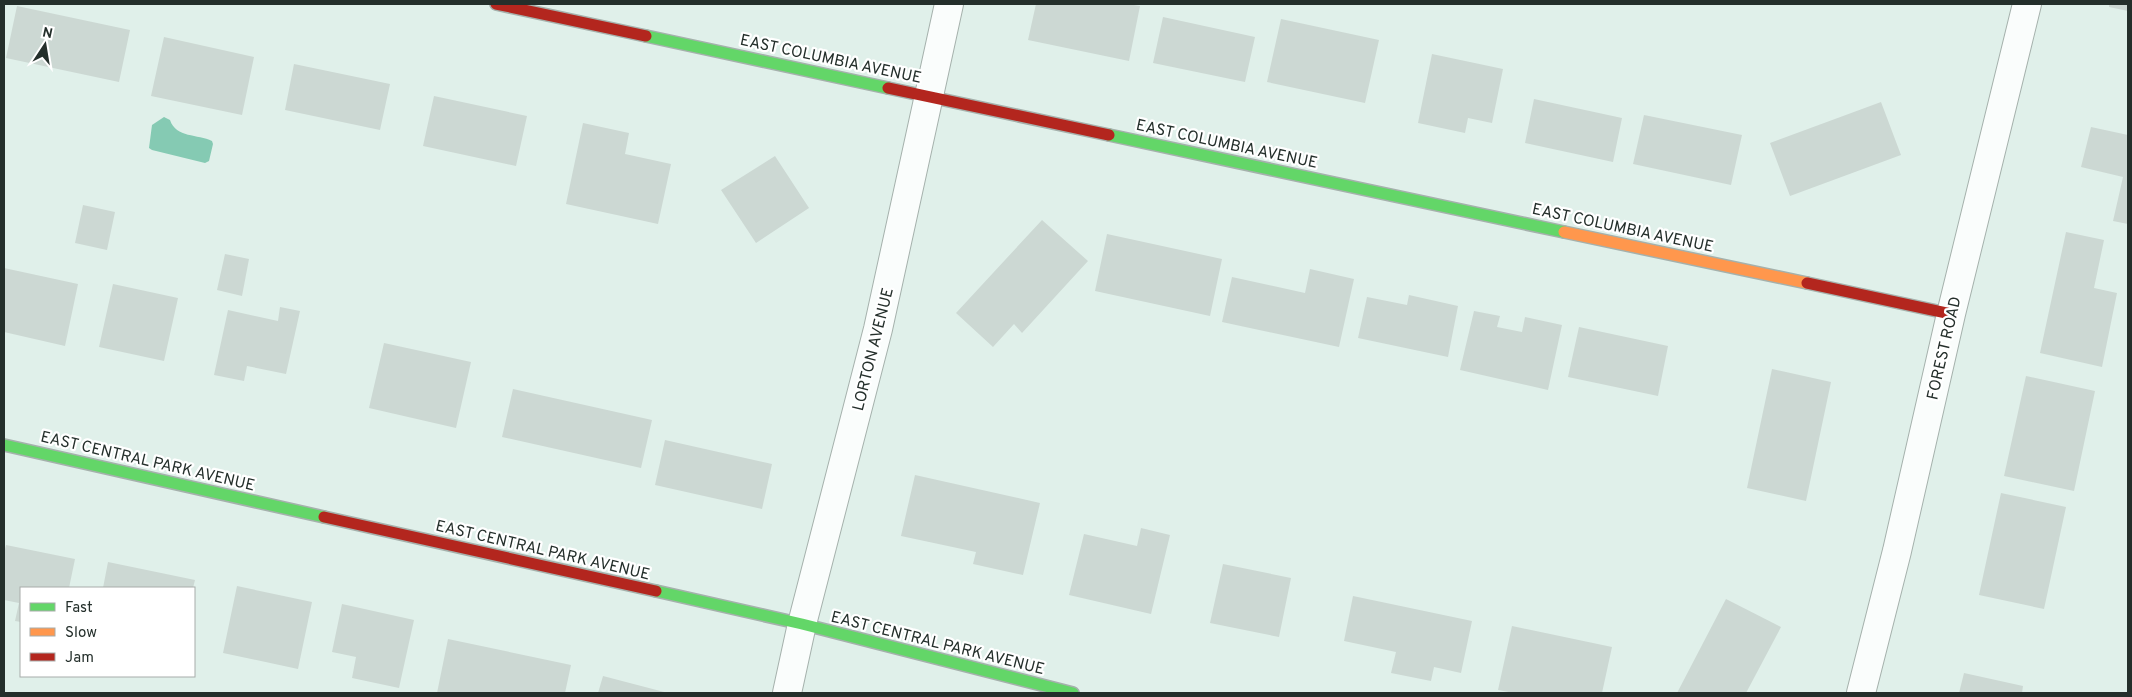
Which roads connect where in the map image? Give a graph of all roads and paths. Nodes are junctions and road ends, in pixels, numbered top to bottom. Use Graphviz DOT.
graph roads {
  1 [pos="496,4"];
  2 [pos="949,4"];
  3 [pos="2027,4"];
  4 [pos="929,96"];
  5 [pos="1951,314"];
  6 [pos="4,444"];
  7 [pos="802,624"];
  8 [pos="787,693"];
  9 [pos="1073,693"];
  10 [pos="1861,693"];
  1 -- 4 [label="street, EAST COLUMBIA AVENUE"];
  2 -- 4 [label="street, LORTON AVENUE"];
  3 -- 5 [label="street, FOREST ROAD"];
  4 -- 5 [label="street, EAST COLUMBIA AVENUE"];
  4 -- 7 [label="street, LORTON AVENUE"];
  5 -- 10 [label="street, FOREST ROAD"];
  6 -- 7 [label="street, EAST CENTRAL PARK AVENUE"];
  7 -- 8 [label="street, LORTON AVENUE"];
  7 -- 9 [label="street, EAST CENTRAL PARK AVENUE"];
}
